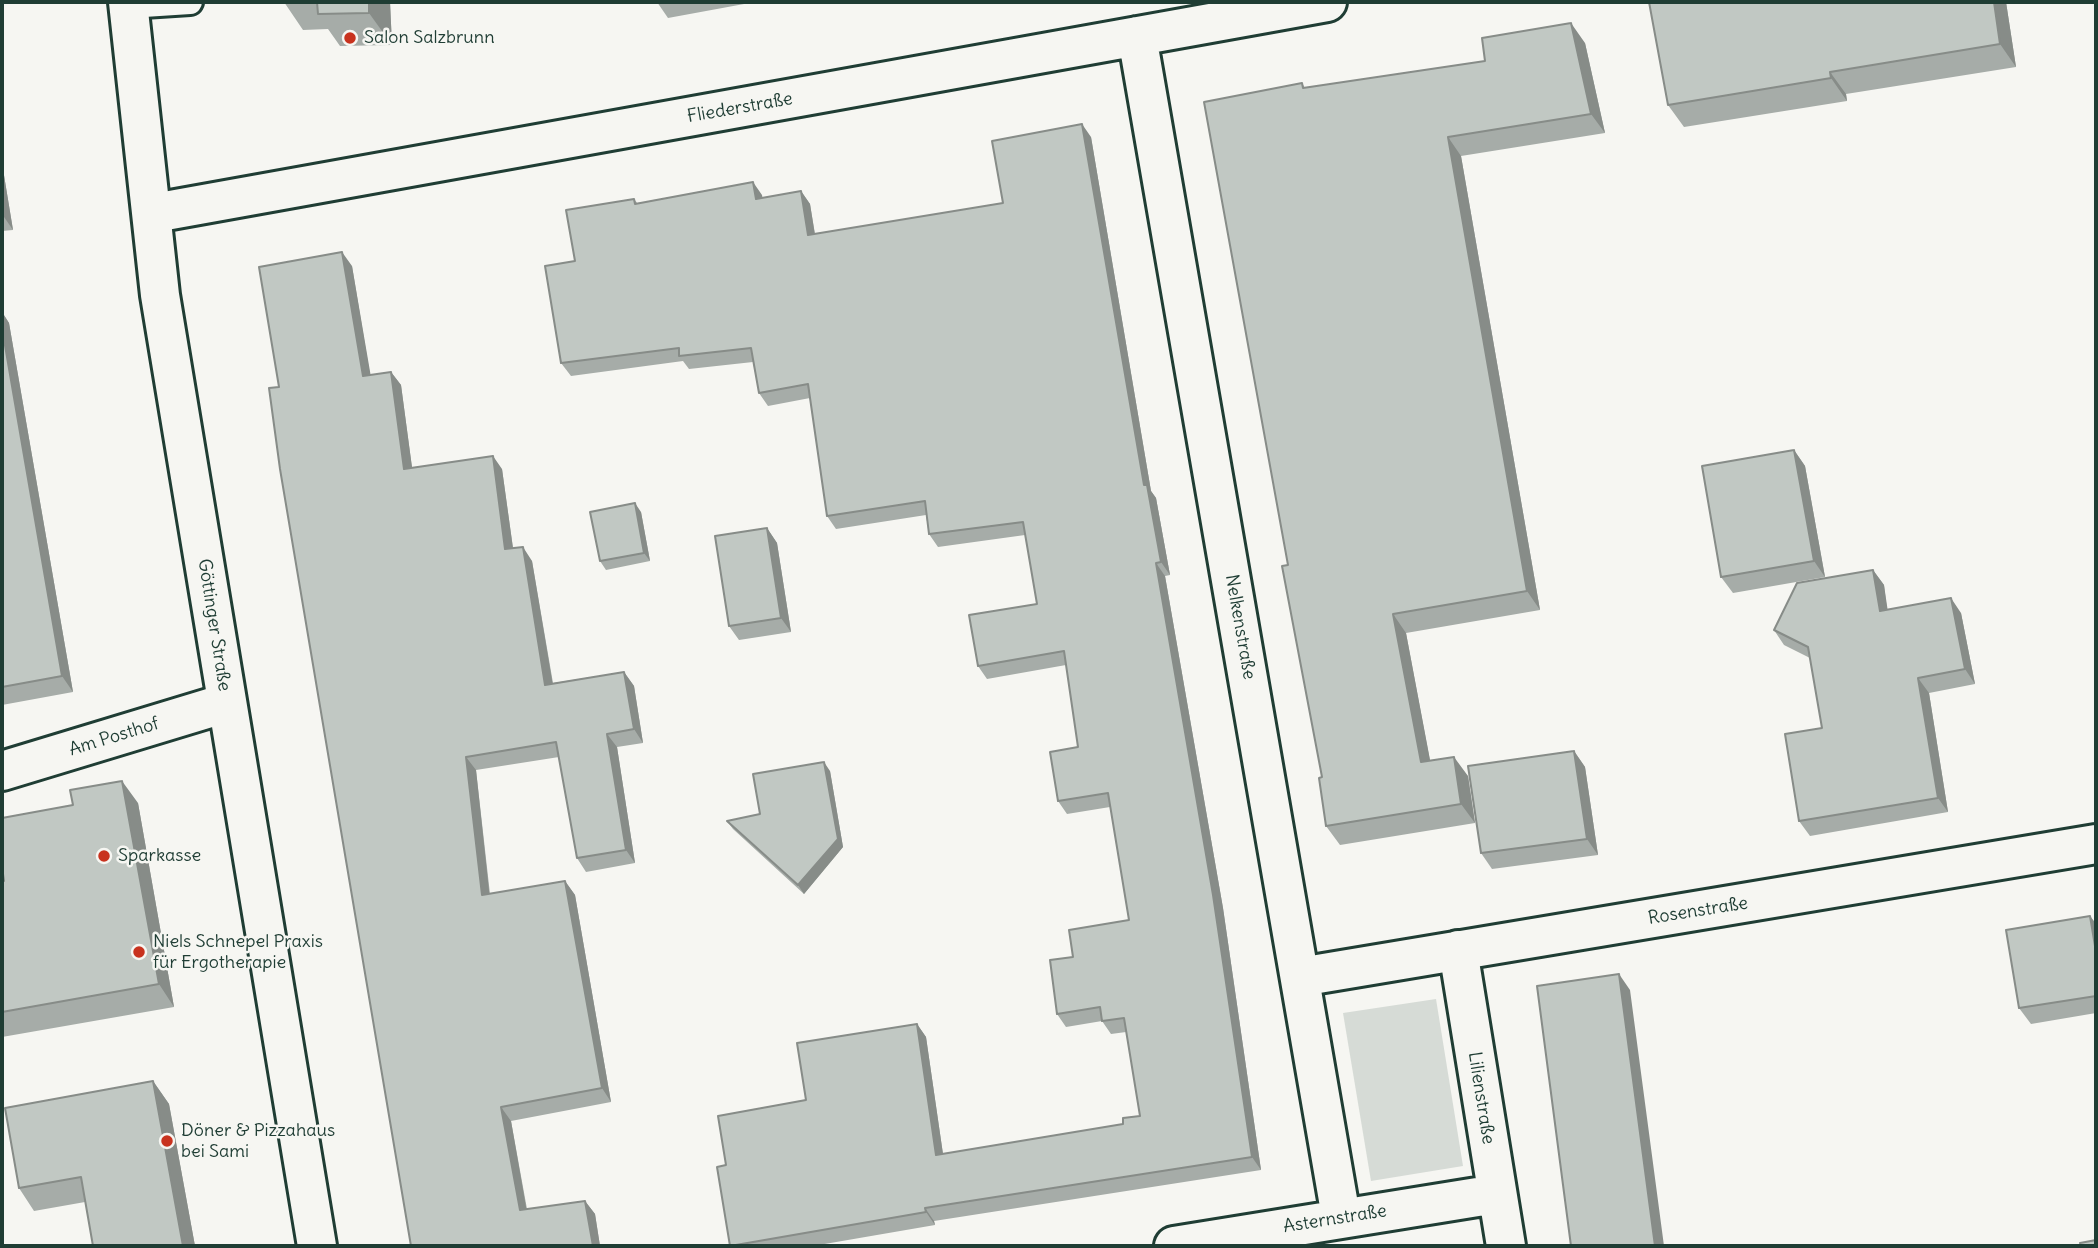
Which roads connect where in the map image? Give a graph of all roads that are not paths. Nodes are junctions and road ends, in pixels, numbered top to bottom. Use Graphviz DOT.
graph roads {
  1 [pos="190,2"];
  2 [pos="1327,2"];
  3 [pos="128,4"];
  4 [pos="1138,36"];
  5 [pos="154,213"];
  6 [pos="226,703"];
  7 [pos="2,771"];
  8 [pos="2096,844"];
  9 [pos="1458,950"];
  10 [pos="1300,977"];
  11 [pos="1496,1195"];
  12 [pos="1341,1217"];
  13 [pos="317,1246"];
  14 [pos="1174,1246"];
  15 [pos="1506,1246"];
  1 -- 3 [label="lane"];
  2 -- 4 [label="street, Fliederstraße"];
  3 -- 5 [label="street, Göttinger Straße"];
  4 -- 5 [label="street, Fliederstraße"];
  4 -- 10 [label="street, Nelkenstraße"];
  5 -- 6 [label="street, Göttinger Straße"];
  6 -- 7 [label="street, Am Posthof"];
  6 -- 13 [label="street, Göttinger Straße"];
  8 -- 9 [label="street, Rosenstraße"];
  9 -- 10 [label="street, Rosenstraße"];
  9 -- 11 [label="street, Lilienstraße"];
  10 -- 12 [label="street, Nelkenstraße"];
  11 -- 12 [label="street, Asternstraße"];
  11 -- 15 [label="street, Lilienstraße"];
  12 -- 14 [label="street, Asternstraße"];
}
